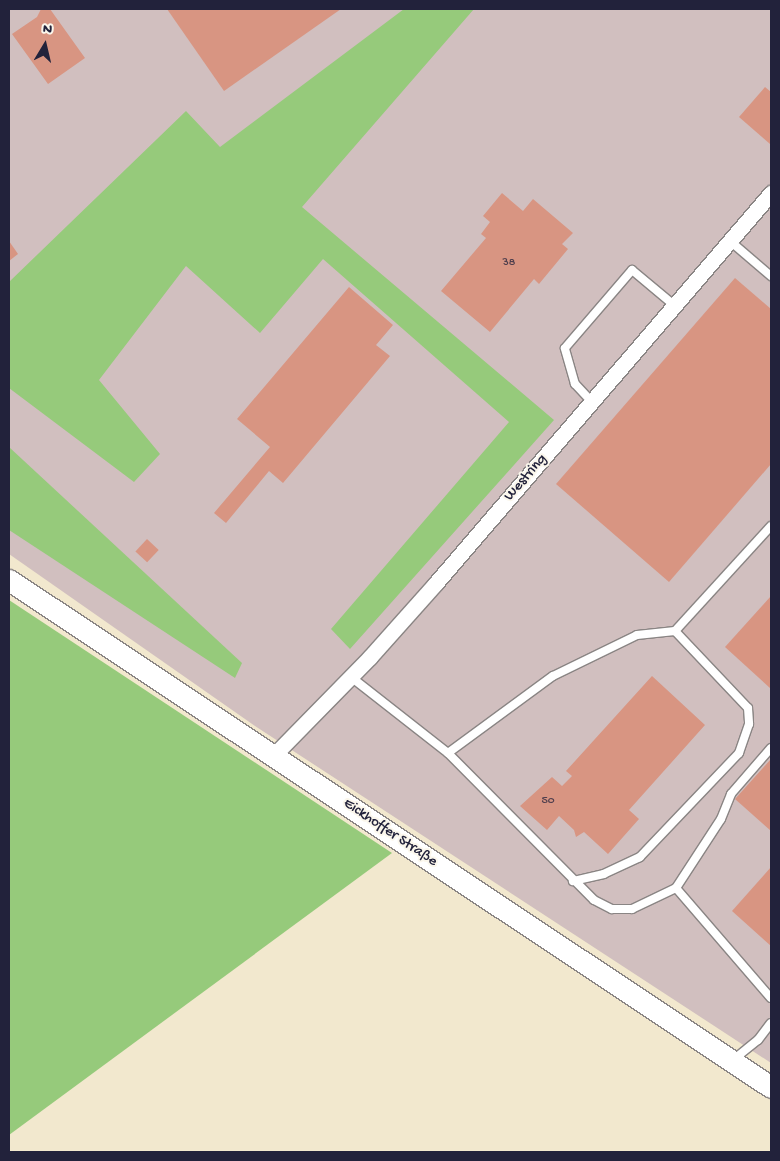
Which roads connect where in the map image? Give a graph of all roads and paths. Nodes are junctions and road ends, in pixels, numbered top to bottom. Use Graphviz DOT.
graph roads {
  1 [pos="771,193"];
  2 [pos="730,241"];
  3 [pos="771,276"];
  4 [pos="675,306"];
  5 [pos="592,402"];
  6 [pos="771,526"];
  7 [pos="9,580"];
  8 [pos="674,631"];
  9 [pos="351,677"];
  10 [pos="771,748"];
  11 [pos="448,753"];
  12 [pos="273,756"];
  13 [pos="573,881"];
  14 [pos="676,888"];
  15 [pos="771,998"];
  16 [pos="771,1023"];
  17 [pos="732,1060"];
  18 [pos="771,1086"];
  1 -- 2 [label="street, Westring"];
  2 -- 3 [label="lane"];
  2 -- 4 [label="street, Westring"];
  4 -- 5 [label="street, Westring"];
  4 -- 5 [label="lane"];
  5 -- 9 [label="street, Westring"];
  6 -- 8 [label="lane"];
  7 -- 12 [label="main road, Eickhoffer Straße"];
  8 -- 11 [label="lane"];
  8 -- 13 [label="lane"];
  9 -- 11 [label="lane"];
  9 -- 12 [label="street, Westring"];
  10 -- 14 [label="lane"];
  11 -- 13 [label="lane"];
  12 -- 17 [label="main road, Eickhoffer Straße"];
  13 -- 14 [label="lane"];
  14 -- 15 [label="lane"];
  16 -- 17 [label="lane"];
  17 -- 18 [label="main road, Eickhoffer Straße"];
}
